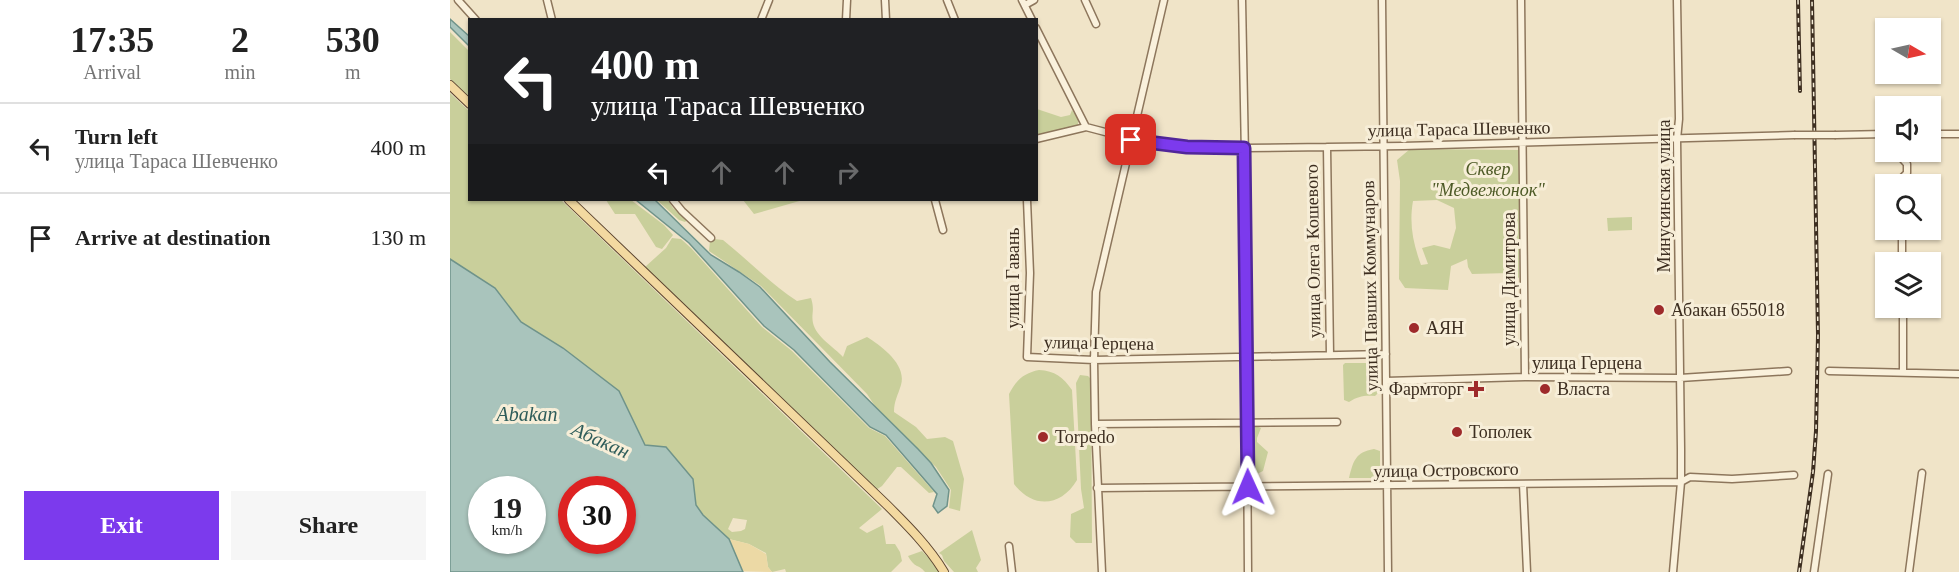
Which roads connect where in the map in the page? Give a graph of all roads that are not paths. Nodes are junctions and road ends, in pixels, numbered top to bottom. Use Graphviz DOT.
graph roads {
  1 [pos="458,0"];
  2 [pos="547,0"];
  3 [pos="769,0"];
  4 [pos="847,0"];
  5 [pos="885,0"];
  6 [pos="947,0"];
  7 [pos="1034,0"];
  8 [pos="1085,0"];
  9 [pos="1164,0"];
  10 [pos="1242,0"];
  11 [pos="1382,0"];
  12 [pos="1521,0"];
  13 [pos="1677,0"];
  14 [pos="1024,2"];
  15 [pos="474,18"];
  16 [pos="552,18"];
  17 [pos="762,18"];
  18 [pos="846,18"];
  19 [pos="886,18"];
  20 [pos="954,18"];
  21 [pos="1031,18"];
  22 [pos="1096,24"];
  23 [pos="1038,32"];
  24 [pos="450,85"];
  25 [pos="468,102"];
  26 [pos="1086,127"];
  27 [pos="1875,134"];
  28 [pos="1941,134"];
  29 [pos="1959,134"];
  30 [pos="1038,139"];
  31 [pos="1677,139"];
  32 [pos="1131,140"];
  33 [pos="1523,142"];
  34 [pos="1383,146"];
  35 [pos="1327,147"];
  36 [pos="1244,148"];
  37 [pos="570,201"];
  38 [pos="675,201"];
  39 [pos="935,201"];
  40 [pos="1027,201"];
  41 [pos="943,230"];
  42 [pos="711,238"];
  43 [pos="1903,318"];
  44 [pos="1386,354"];
  45 [pos="1330,355"];
  46 [pos="1027,357"];
  47 [pos="1247,357"];
  48 [pos="1094,360"];
  49 [pos="1829,371"];
  50 [pos="1788,372"];
  51 [pos="1903,372"];
  52 [pos="1959,374"];
  53 [pos="1524,377"];
  54 [pos="1680,378"];
  55 [pos="1386,381"];
  56 [pos="1337,422"];
  57 [pos="1095,424"];
  58 [pos="1246,424"];
  59 [pos="1922,473"];
  60 [pos="1828,474"];
  61 [pos="1794,475"];
  62 [pos="1681,482"];
  63 [pos="1523,484"];
  64 [pos="1387,486"];
  65 [pos="1248,487"];
  66 [pos="1097,488"];
  67 [pos="1009,546"];
  68 [pos="944,572"];
  69 [pos="1012,572"];
  70 [pos="1102,572"];
  71 [pos="1248,572"];
  72 [pos="1388,572"];
  73 [pos="1527,572"];
  74 [pos="1673,572"];
  75 [pos="1814,572"];
  76 [pos="1910,572"];
  1 -- 15 [label="street"];
  2 -- 16 [label="street"];
  3 -- 17 [label="street"];
  4 -- 18 [label="street"];
  5 -- 19 [label="street"];
  6 -- 20 [label="street"];
  7 -- 14 [label="street"];
  8 -- 22 [label="street"];
  9 -- 32 [label="street"];
  10 -- 36 [label="street"];
  11 -- 34 [label="street, улица Павших Коммунаров"];
  12 -- 33 [label="street, улица Димитрова"];
  13 -- 31 [label="street, Минусинская улица"];
  14 -- 21 [label="street"];
  23 -- 26 [label="street"];
  24 -- 25 [label="main road"];
  26 -- 30 [label="street, улица Тараса Шевченко"];
  26 -- 32 [label="street, улица Тараса Шевченко"];
  27 -- 31 [label="street, улица Тараса Шевченко, bridge"];
  28 -- 29 [label="street"];
  31 -- 33 [label="street, улица Тараса Шевченко"];
  31 -- 54 [label="street, Минусинская улица"];
  32 -- 36 [label="street, улица Тараса Шевченко"];
  32 -- 48 [label="street"];
  33 -- 34 [label="street, улица Тараса Шевченко"];
  33 -- 53 [label="street, улица Димитрова"];
  34 -- 35 [label="street, улица Тараса Шевченко"];
  34 -- 44 [label="street, улица Павших Коммунаров"];
  35 -- 36 [label="street, улица Тараса Шевченко"];
  35 -- 45 [label="street, улица Олега Кошевого"];
  36 -- 47 [label="street"];
  37 -- 68 [label="main road"];
  38 -- 42 [label="street"];
  39 -- 41 [label="street"];
  40 -- 46 [label="street, улица Гавань"];
  43 -- 51 [label="street"];
  44 -- 45 [label="street, улица Герцена"];
  44 -- 55 [label="street, улица Павших Коммунаров"];
  45 -- 47 [label="street, улица Герцена"];
  46 -- 48 [label="street, улица Герцена"];
  47 -- 48 [label="street, улица Герцена"];
  47 -- 58 [label="street"];
  48 -- 57 [label="street"];
  49 -- 51 [label="street"];
  50 -- 54 [label="street, улица Герцена"];
  51 -- 52 [label="street"];
  53 -- 54 [label="street, улица Герцена"];
  53 -- 55 [label="street, улица Герцена"];
  54 -- 62 [label="street, Минусинская улица"];
  55 -- 64 [label="street, улица Павших Коммунаров"];
  56 -- 58 [label="street"];
  57 -- 58 [label="street"];
  57 -- 66 [label="street"];
  58 -- 65 [label="street"];
  59 -- 76 [label="street"];
  60 -- 75 [label="street"];
  61 -- 62 [label="street, улица Островского"];
  62 -- 63 [label="street, улица Островского"];
  62 -- 74 [label="street, Минусинская улица"];
  63 -- 64 [label="street, улица Островского"];
  63 -- 73 [label="street"];
  64 -- 65 [label="street, улица Островского"];
  64 -- 72 [label="street, улица Павших Коммунаров"];
  65 -- 66 [label="street, улица Островского"];
  65 -- 71 [label="street"];
  66 -- 70 [label="street"];
  67 -- 69 [label="street"];
}
